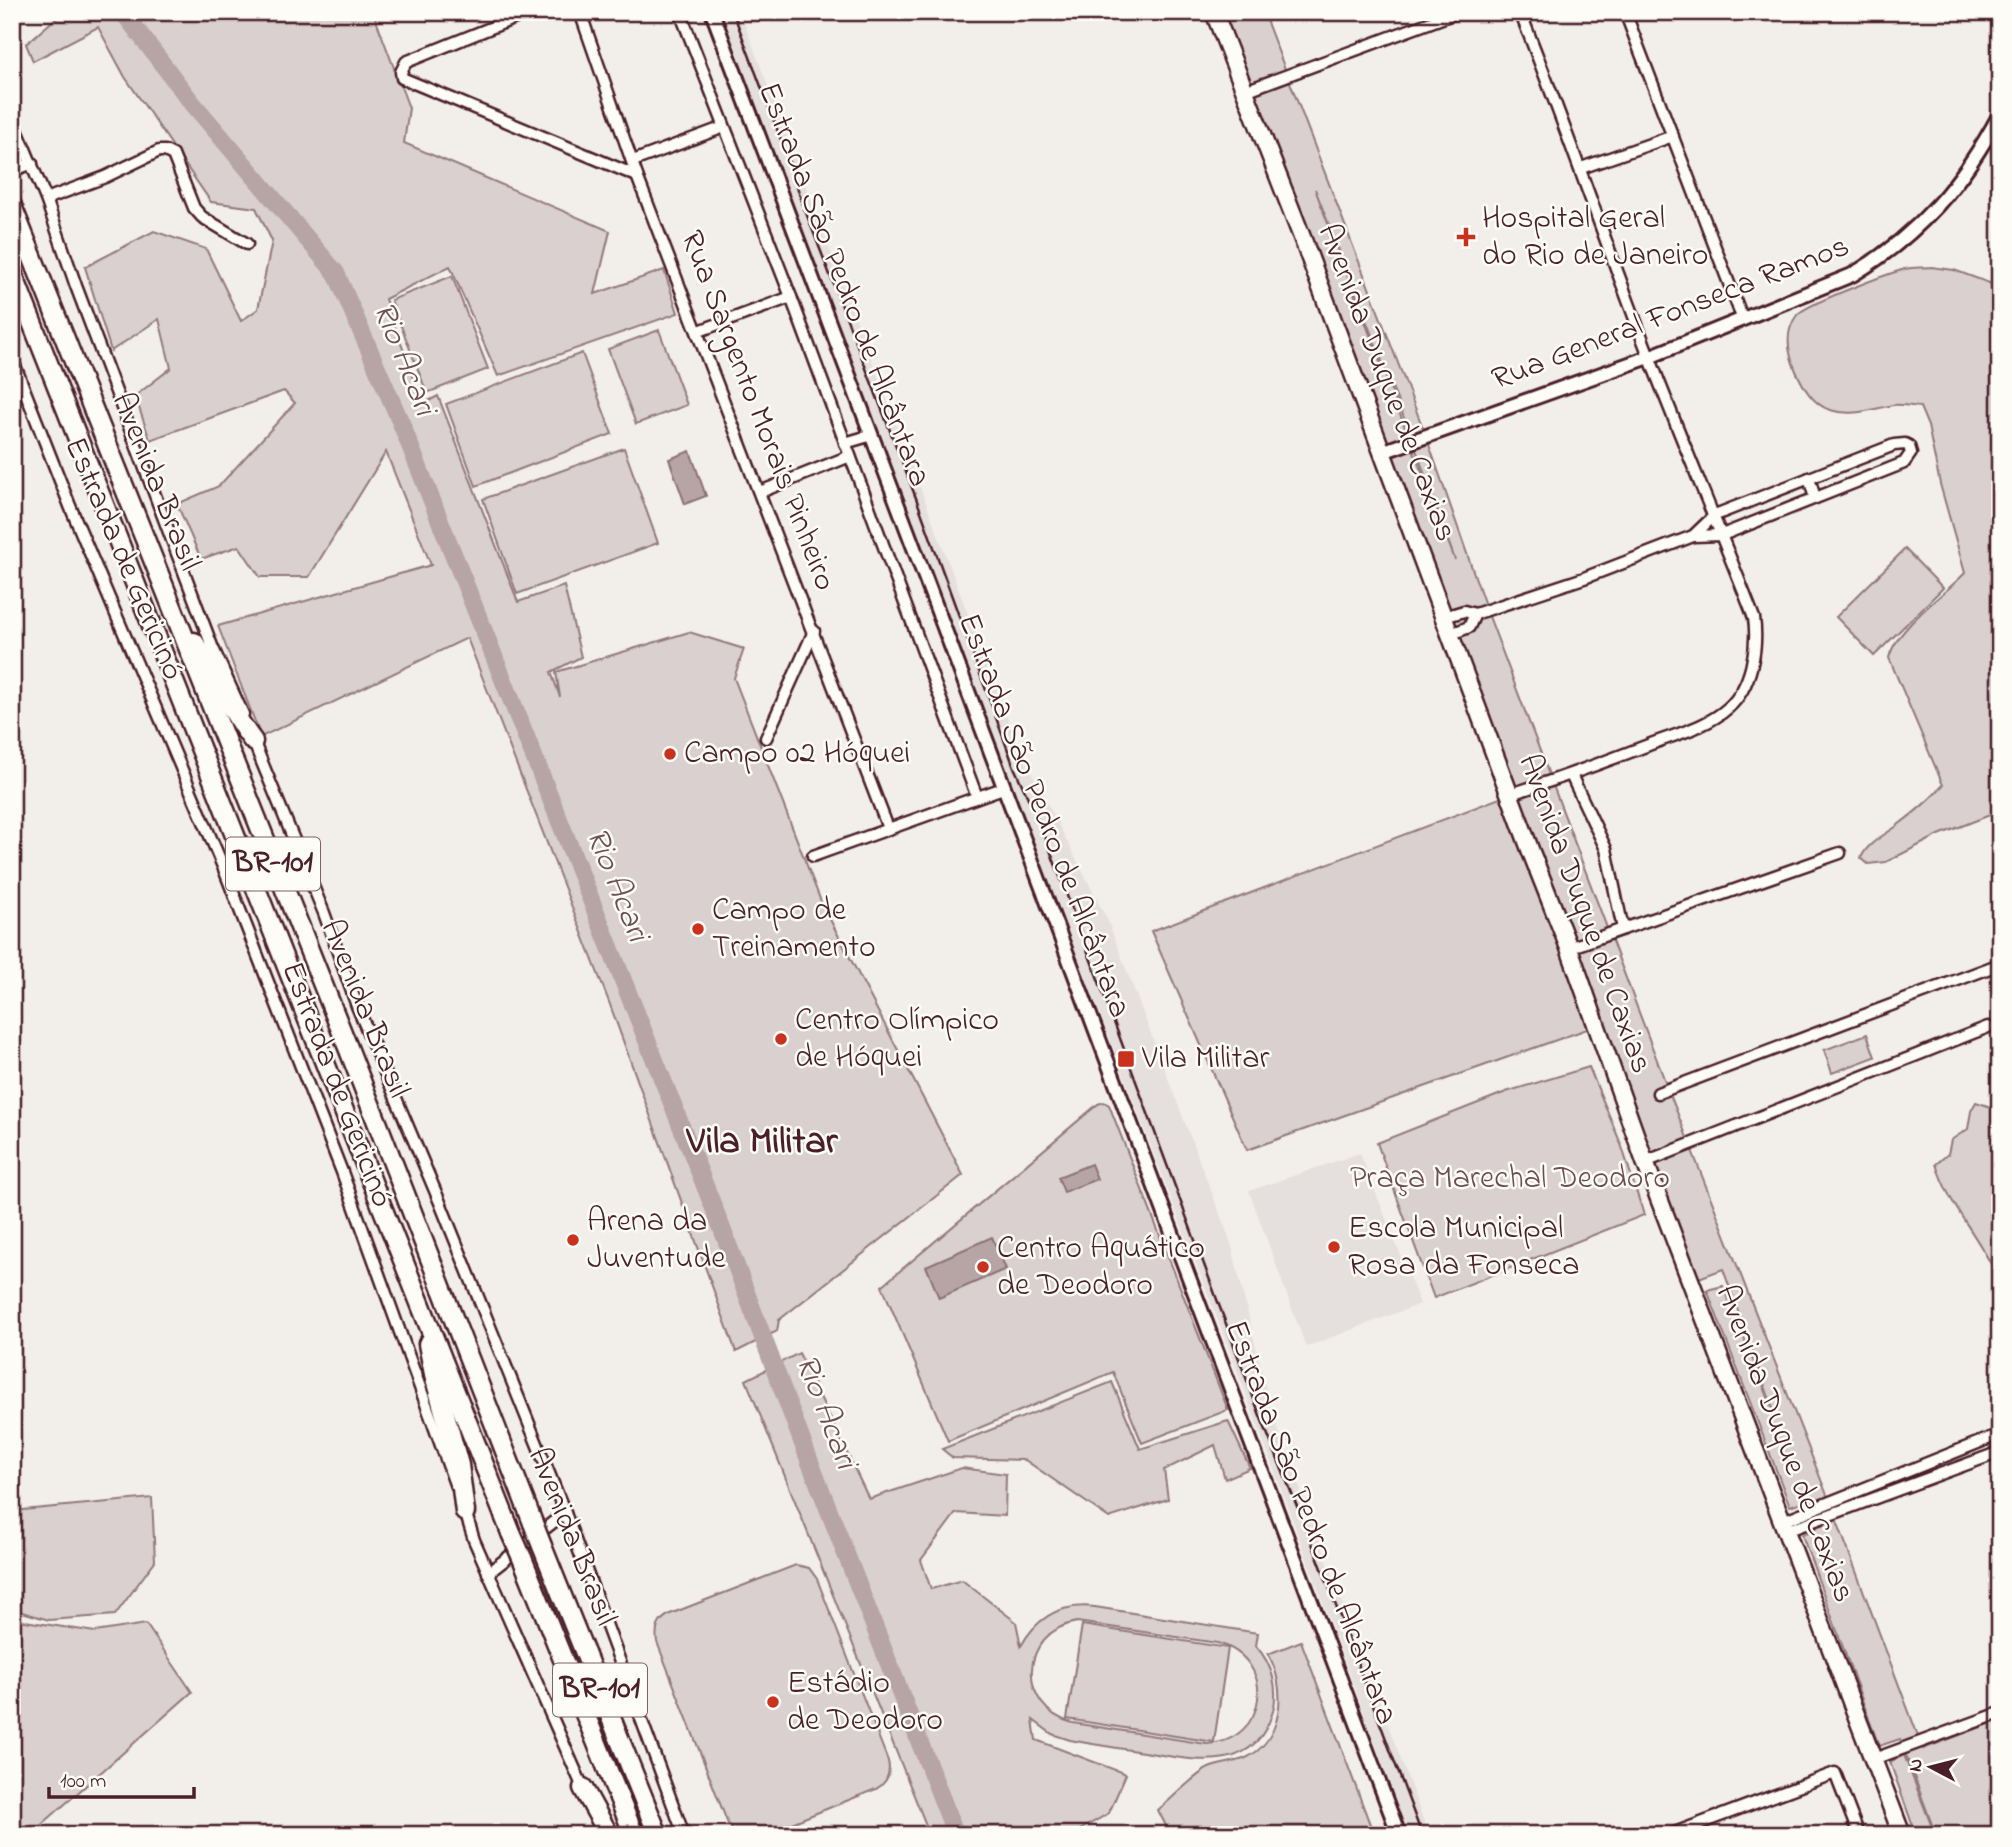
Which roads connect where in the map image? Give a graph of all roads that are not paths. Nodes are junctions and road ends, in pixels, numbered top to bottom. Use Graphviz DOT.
graph roads {
  1 [pos="530,12"];
  2 [pos="580,12"];
  3 [pos="680,12"];
  4 [pos="712,12"];
  5 [pos="1214,12"];
  6 [pos="1458,12"];
  7 [pos="1520,12"];
  8 [pos="1625,12"];
  9 [pos="1245,91"];
  10 [pos="2000,114"];
  11 [pos="12,118"];
  12 [pos="724,127"];
  13 [pos="1673,136"];
  14 [pos="632,161"];
  15 [pos="32,163"];
  16 [pos="1581,168"];
  17 [pos="12,171"];
  18 [pos="637,176"];
  19 [pos="46,199"];
  20 [pos="12,206"];
  21 [pos="247,244"];
  22 [pos="12,272"];
  23 [pos="791,297"];
  24 [pos="1743,320"];
  25 [pos="699,331"];
  26 [pos="1649,357"];
  27 [pos="12,358"];
  28 [pos="872,435"];
  29 [pos="845,443"];
  30 [pos="1382,452"];
  31 [pos="850,457"];
  32 [pos="1809,478"];
  33 [pos="760,492"];
  34 [pos="1815,498"];
  35 [pos="1715,516"];
  36 [pos="1722,535"];
  37 [pos="1693,536"];
  38 [pos="1475,614"];
  39 [pos="1444,617"];
  40 [pos="177,620"];
  41 [pos="814,631"];
  42 [pos="1451,634"];
  43 [pos="766,738"];
  44 [pos="253,741"];
  45 [pos="1571,775"];
  46 [pos="1003,788"];
  47 [pos="1510,794"];
  48 [pos="977,797"];
  49 [pos="888,828"];
  50 [pos="1840,853"];
  51 [pos="813,856"];
  52 [pos="1623,929"];
  53 [pos="1569,948"];
  54 [pos="2000,964"];
  55 [pos="1988,1027"];
  56 [pos="1658,1093"];
  57 [pos="1645,1162"];
  58 [pos="419,1299"];
  59 [pos="2000,1434"];
  60 [pos="2000,1452"];
  61 [pos="1933,1461"];
  62 [pos="1937,1475"];
  63 [pos="465,1511"];
  64 [pos="565,1513"];
  65 [pos="1785,1526"];
  66 [pos="488,1573"];
  67 [pos="2000,1713"];
  68 [pos="1874,1759"];
  69 [pos="583,1788"];
  70 [pos="599,1835"];
  71 [pos="610,1835"];
  72 [pos="634,1835"];
  73 [pos="658,1835"];
  74 [pos="684,1835"];
  75 [pos="1399,1835"];
  76 [pos="1669,1835"];
  77 [pos="1859,1835"];
  78 [pos="1902,1835"];
  1 -- 18 [label="street"];
  2 -- 14 [label="street, Rua Sargento Morais Pinheiro"];
  3 -- 12 [label="street"];
  4 -- 28 [label="street, Estrada São Pedro de Alcântara"];
  5 -- 9 [label="main road, Avenida Duque de Caxias"];
  6 -- 9 [label="street"];
  7 -- 16 [label="street"];
  8 -- 13 [label="street"];
  9 -- 30 [label="main road, Avenida Duque de Caxias"];
  10 -- 24 [label="street, Rua General Fonseca Ramos"];
  11 -- 15 [label="street"];
  12 -- 14 [label="street"];
  12 -- 23 [label="street"];
  13 -- 16 [label="street"];
  13 -- 24 [label="street"];
  14 -- 18 [label="street, Rua Sargento Morais Pinheiro"];
  15 -- 17 [label="street"];
  15 -- 19 [label="street"];
  16 -- 26 [label="street"];
  18 -- 25 [label="street, Rua Sargento Morais Pinheiro"];
  19 -- 21 [label="street"];
  19 -- 44 [label="street"];
  20 -- 40 [label="highway, Avenida Brasil / BR-101"];
  22 -- 58 [label="highway, Avenida Brasil / BR-101"];
  23 -- 25 [label="street"];
  23 -- 29 [label="street"];
  24 -- 26 [label="street, Rua General Fonseca Ramos"];
  25 -- 33 [label="street, Rua Sargento Morais Pinheiro"];
  26 -- 30 [label="street, Rua General Fonseca Ramos"];
  26 -- 35 [label="street"];
  27 -- 63 [label="street, Estrada de Gericinó"];
  28 -- 29 [label="street"];
  28 -- 46 [label="street, Estrada São Pedro de Alcântara"];
  29 -- 31 [label="street"];
  30 -- 39 [label="main road, Avenida Duque de Caxias"];
  31 -- 33 [label="street"];
  31 -- 48 [label="street"];
  32 -- 34 [label="street"];
  32 -- 34 [label="street"];
  32 -- 35 [label="street"];
  33 -- 41 [label="street, Rua Sargento Morais Pinheiro"];
  34 -- 36 [label="street"];
  35 -- 36 [label="street"];
  35 -- 37 [label="street"];
  36 -- 37 [label="street"];
  36 -- 45 [label="street"];
  37 -- 38 [label="street"];
  38 -- 39 [label="street"];
  38 -- 42 [label="street"];
  39 -- 42 [label="main road, Avenida Duque de Caxias"];
  40 -- 44 [label="highway"];
  40 -- 73 [label="highway, Avenida Brasil / BR-101, bridge"];
  41 -- 43 [label="street"];
  41 -- 49 [label="street, Rua Sargento Morais Pinheiro"];
  42 -- 47 [label="main road, Avenida Duque de Caxias"];
  44 -- 64 [label="street"];
  45 -- 47 [label="street"];
  45 -- 52 [label="street"];
  46 -- 48 [label="street"];
  46 -- 75 [label="street, Estrada São Pedro de Alcântara"];
  47 -- 53 [label="main road, Avenida Duque de Caxias"];
  48 -- 49 [label="street"];
  49 -- 51 [label="street"];
  50 -- 52 [label="street"];
  52 -- 53 [label="street"];
  53 -- 57 [label="main road, Avenida Duque de Caxias"];
  54 -- 56 [label="street"];
  55 -- 57 [label="street"];
  57 -- 65 [label="main road, Avenida Duque de Caxias"];
  58 -- 63 [label="highway"];
  58 -- 72 [label="highway, Avenida Brasil / BR-101, bridge"];
  59 -- 61 [label="street"];
  60 -- 62 [label="street"];
  61 -- 62 [label="street"];
  61 -- 65 [label="street"];
  62 -- 65 [label="street"];
  63 -- 66 [label="street, Estrada de Gericinó"];
  64 -- 66 [label="street"];
  64 -- 74 [label="street"];
  65 -- 68 [label="main road, Avenida Duque de Caxias"];
  66 -- 69 [label="street, Estrada de Gericinó"];
  67 -- 68 [label="street"];
  68 -- 78 [label="main road, Avenida Duque de Caxias"];
  69 -- 70 [label="street, Estrada de Gericinó"];
  69 -- 71 [label="highway"];
  76 -- 77 [label="street"];
}
